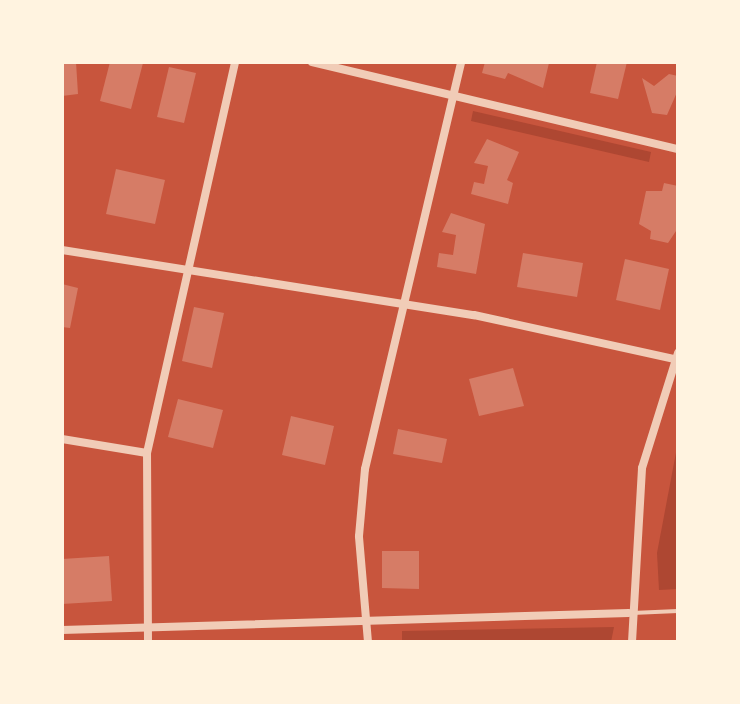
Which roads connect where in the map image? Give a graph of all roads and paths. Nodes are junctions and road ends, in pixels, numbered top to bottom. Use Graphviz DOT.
graph roads {
  1 [pos="235,62"];
  2 [pos="312,62"];
  3 [pos="461,62"];
  4 [pos="452,99"];
  5 [pos="678,149"];
  6 [pos="62,250"];
  7 [pos="186,271"];
  8 [pos="406,305"];
  9 [pos="677,358"];
  10 [pos="62,439"];
  11 [pos="147,453"];
  12 [pos="678,611"];
  13 [pos="629,613"];
  14 [pos="365,618"];
  15 [pos="147,628"];
  16 [pos="62,630"];
  17 [pos="148,642"];
  18 [pos="368,642"];
  19 [pos="632,642"];
  1 -- 7 [label="street"];
  2 -- 4 [label="street"];
  3 -- 4 [label="street"];
  4 -- 5 [label="street"];
  4 -- 8 [label="street"];
  6 -- 7 [label="street"];
  7 -- 8 [label="street"];
  7 -- 11 [label="street"];
  8 -- 9 [label="street"];
  8 -- 14 [label="street"];
  9 -- 13 [label="street"];
  10 -- 11 [label="street"];
  11 -- 15 [label="street"];
  12 -- 13 [label="lane"];
  13 -- 14 [label="street"];
  13 -- 19 [label="street"];
  14 -- 15 [label="street"];
  14 -- 18 [label="street"];
  15 -- 16 [label="street"];
  15 -- 17 [label="street"];
}
